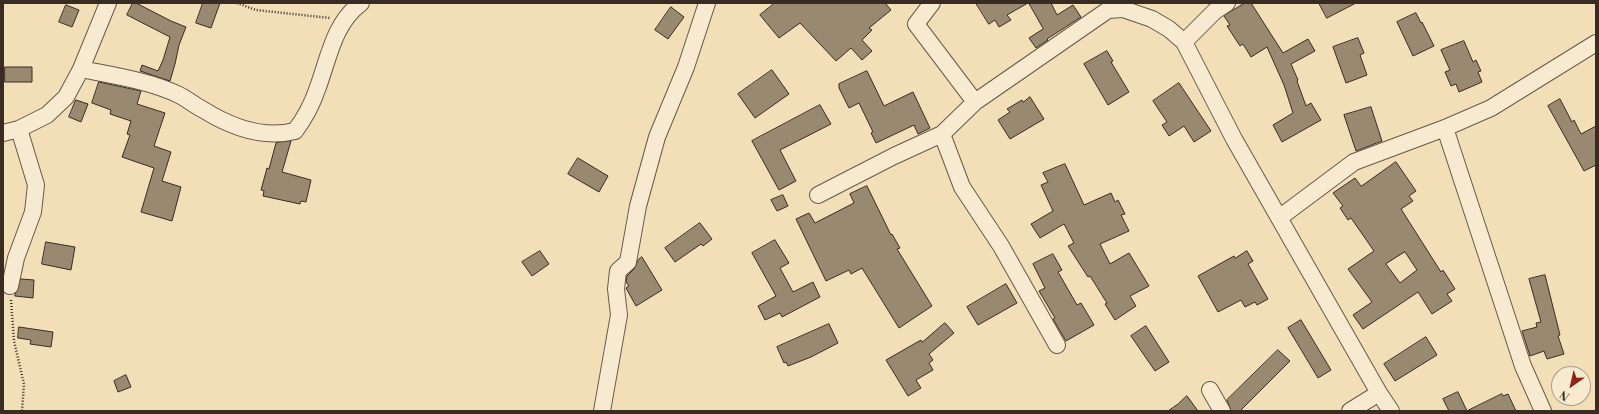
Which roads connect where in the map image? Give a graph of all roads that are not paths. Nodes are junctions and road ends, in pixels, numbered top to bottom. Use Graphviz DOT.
graph roads {
  1 [pos="108,3"];
  2 [pos="361,3"];
  3 [pos="707,3"];
  4 [pos="932,3"];
  5 [pos="1226,3"];
  6 [pos="1107,7"];
  7 [pos="1184,42"];
  8 [pos="1596,43"];
  9 [pos="81,69"];
  10 [pos="976,102"];
  11 [pos="1445,128"];
  12 [pos="19,129"];
  13 [pos="3,132"];
  14 [pos="942,134"];
  15 [pos="818,195"];
  16 [pos="1279,218"];
  17 [pos="8,279"];
  18 [pos="1057,345"];
  19 [pos="1210,390"];
  20 [pos="1379,393"];
  21 [pos="602,411"];
  22 [pos="1222,411"];
  23 [pos="1350,411"];
  24 [pos="1391,411"];
  25 [pos="1543,411"];
  1 -- 9 [label="street"];
  2 -- 9 [label="street"];
  3 -- 21 [label="street"];
  4 -- 10 [label="street"];
  5 -- 7 [label="street"];
  6 -- 7 [label="street"];
  6 -- 10 [label="street"];
  7 -- 16 [label="street"];
  8 -- 11 [label="street"];
  9 -- 12 [label="street"];
  10 -- 14 [label="street"];
  11 -- 16 [label="street"];
  11 -- 25 [label="street"];
  12 -- 13 [label="street"];
  12 -- 17 [label="street"];
  14 -- 15 [label="street"];
  14 -- 18 [label="street"];
  16 -- 20 [label="street"];
  19 -- 22 [label="street"];
  20 -- 23 [label="street"];
  20 -- 24 [label="street"];
}
